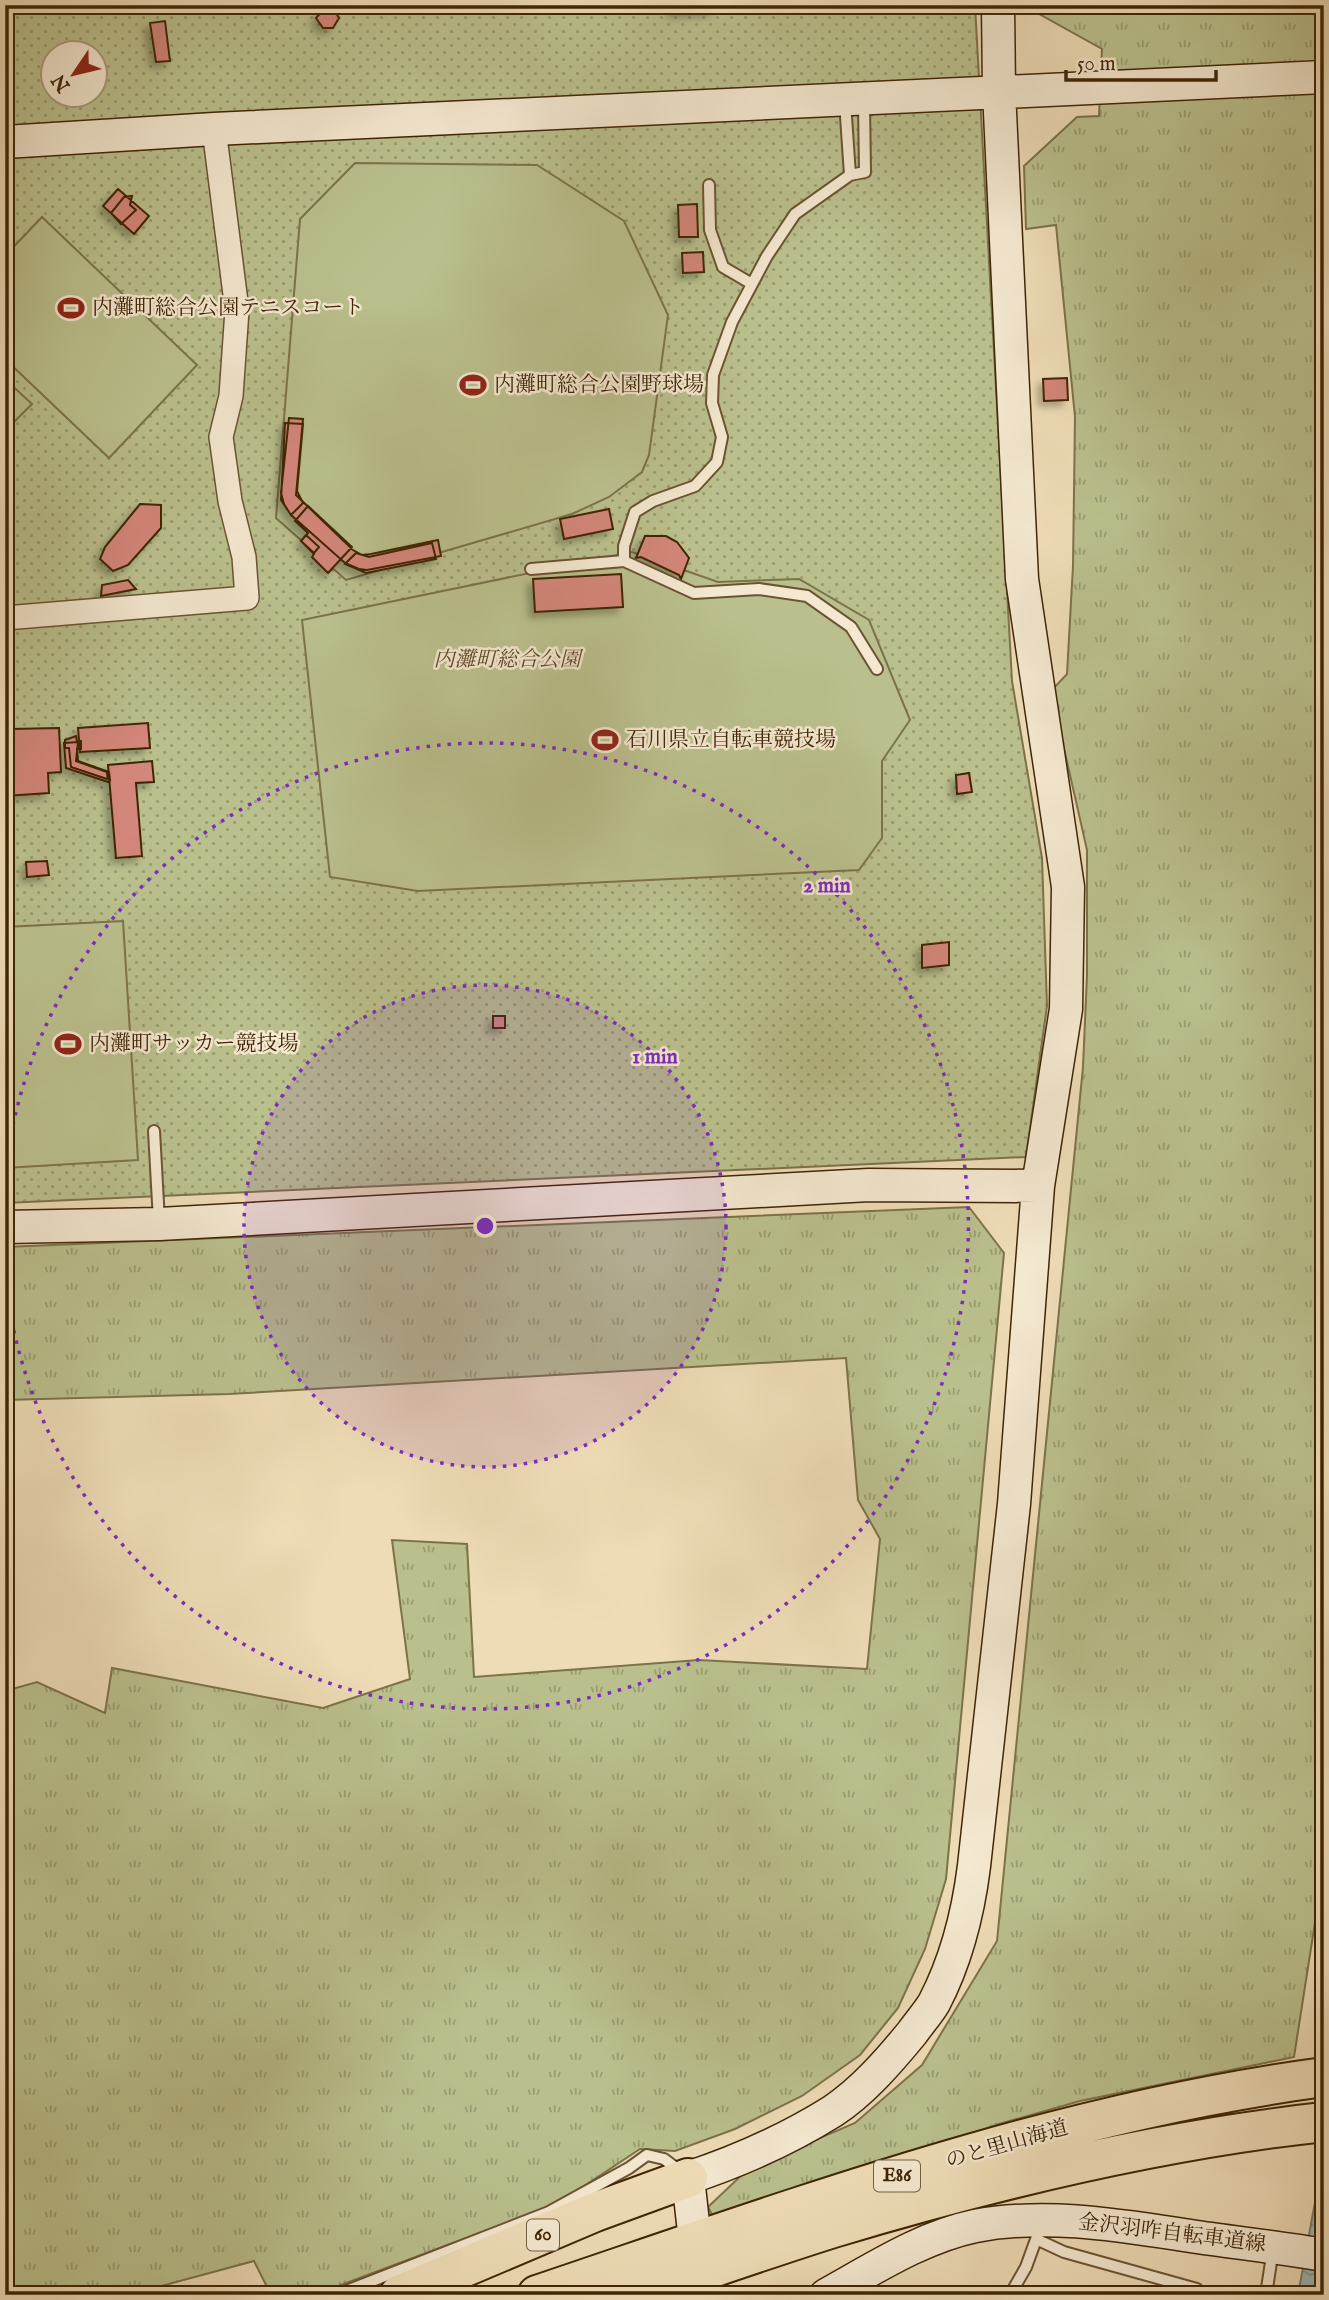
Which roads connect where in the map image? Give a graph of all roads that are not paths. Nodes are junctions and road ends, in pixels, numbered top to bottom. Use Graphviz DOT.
graph roads {
  1 [pos="998,5"];
  2 [pos="1324,78"];
  3 [pos="999,91"];
  4 [pos="854,99"];
  5 [pos="214,129"];
  6 [pos="5,142"];
  7 [pos="850,175"];
  8 [pos="709,185"];
  9 [pos="752,284"];
  10 [pos="624,561"];
  11 [pos="531,569"];
  12 [pos="5,618"];
  13 [pos="877,669"];
  14 [pos="154,1130"];
  15 [pos="1038,1186"];
  16 [pos="159,1224"];
  17 [pos="5,1227"];
  18 [pos="1324,2077"];
  19 [pos="1324,2122"];
  20 [pos="688,2178"];
  21 [pos="693,2223"];
  22 [pos="1039,2230"];
  23 [pos="1299,2251"];
  24 [pos="1197,2290"];
  25 [pos="336,2295"];
  26 [pos="399,2295"];
  27 [pos="537,2295"];
  28 [pos="632,2295"];
  29 [pos="826,2295"];
  30 [pos="1010,2295"];
  31 [pos="1266,2295"];
  1 -- 3 [label="street"];
  2 -- 3 [label="street"];
  3 -- 4 [label="street"];
  3 -- 15 [label="street"];
  4 -- 5 [label="street"];
  4 -- 7 [label="lane"];
  4 -- 7 [label="lane"];
  5 -- 6 [label="street"];
  5 -- 12 [label="street"];
  7 -- 9 [label="lane"];
  8 -- 9 [label="lane"];
  9 -- 10 [label="lane"];
  10 -- 11 [label="lane"];
  10 -- 13 [label="lane"];
  14 -- 16 [label="lane"];
  15 -- 16 [label="street"];
  15 -- 20 [label="street"];
  16 -- 17 [label="street"];
  18 -- 27 [label="highway, のと里山海道 / E86"];
  19 -- 28 [label="highway, のと里山海道 / E86"];
  20 -- 21 [label="street"];
  20 -- 25 [label="lane"];
  20 -- 26 [label="highway, 60"];
  22 -- 23 [label="street, 金沢羽咋自転車道線"];
  22 -- 24 [label="lane"];
  22 -- 29 [label="street, 金沢羽咋自転車道線"];
  22 -- 30 [label="lane"];
  23 -- 31 [label="lane"];
}
